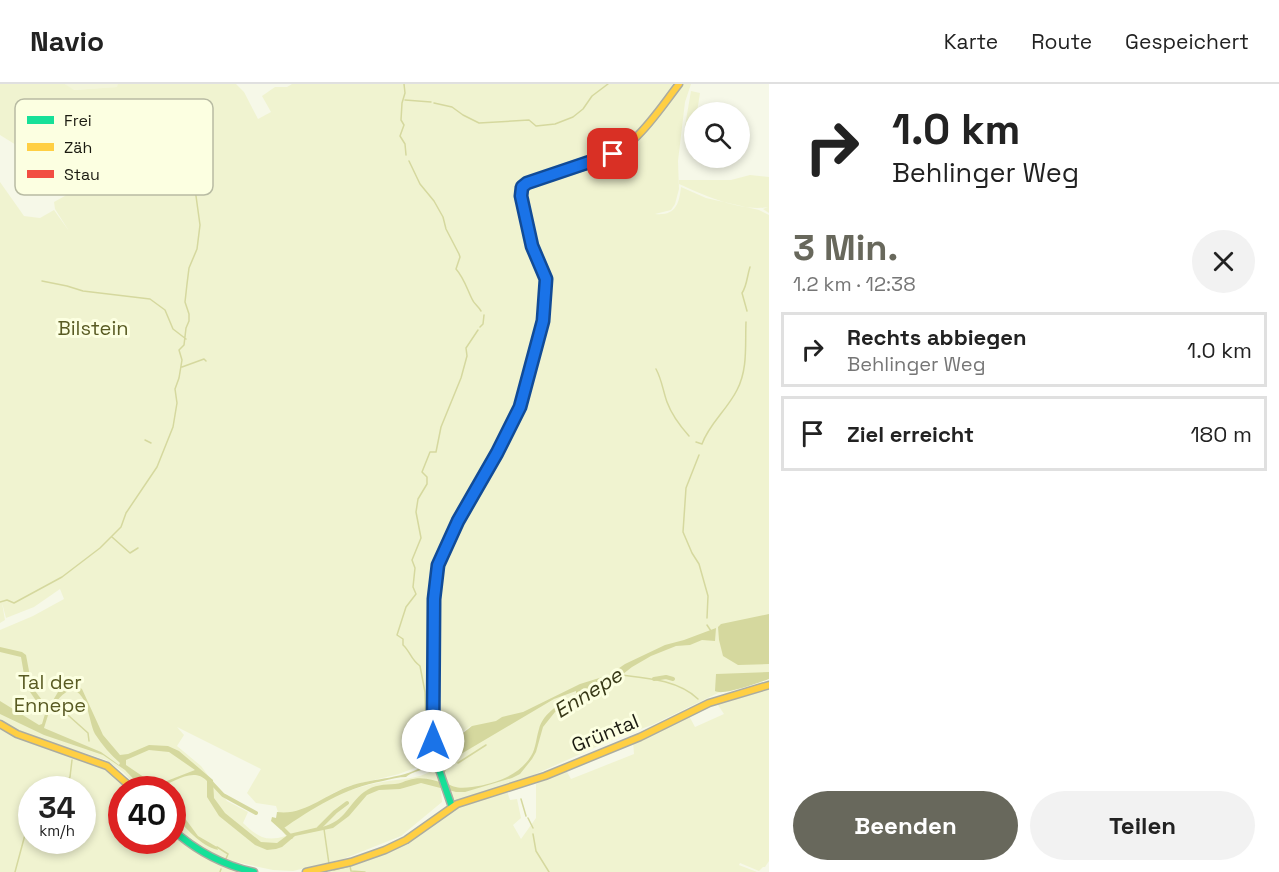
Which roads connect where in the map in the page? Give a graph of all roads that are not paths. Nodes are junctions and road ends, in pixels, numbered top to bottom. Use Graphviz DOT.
graph roads {
  1 [pos="679,84"];
  2 [pos="769,685"];
  3 [pos="0,724"];
  4 [pos="120,776"];
  5 [pos="452,807"];
  6 [pos="186,841"];
  7 [pos="254,872"];
  8 [pos="306,872"];
  1 -- 5 [label="street"];
  2 -- 5 [label="street, Grüntal"];
  3 -- 4 [label="street"];
  5 -- 8 [label="street, Grüntal"];
  6 -- 7 [label="street"];
}
